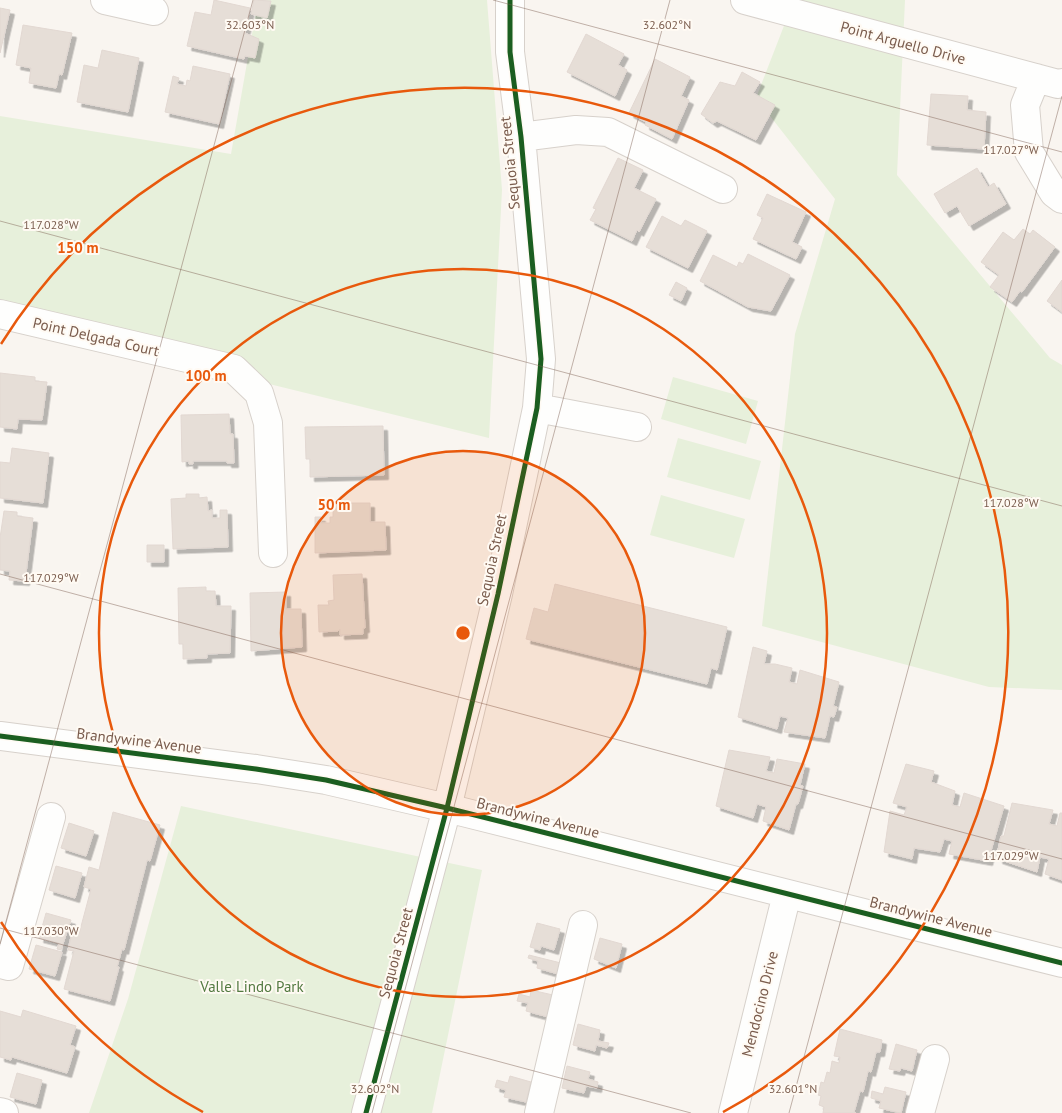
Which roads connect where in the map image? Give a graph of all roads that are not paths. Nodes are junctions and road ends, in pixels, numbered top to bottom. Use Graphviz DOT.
graph roads {
  1 [pos="105,0"];
  2 [pos="510,0"];
  3 [pos="745,0"];
  4 [pos="154,12"];
  5 [pos="1036,78"];
  6 [pos="1062,83"];
  7 [pos="521,137"];
  8 [pos="723,190"];
  9 [pos="1062,199"];
  10 [pos="0,314"];
  11 [pos="538,408"];
  12 [pos="637,427"];
  13 [pos="273,553"];
  14 [pos="0,736"];
  15 [pos="447,808"];
  16 [pos="50,817"];
  17 [pos="787,894"];
  18 [pos="583,925"];
  19 [pos="1062,963"];
  20 [pos="0,964"];
  21 [pos="935,1059"];
  22 [pos="366,1113"];
  23 [pos="538,1113"];
  24 [pos="733,1113"];
  25 [pos="920,1113"];
  1 -- 4 [label="street"];
  2 -- 7 [label="street, Sequoia Street"];
  3 -- 5 [label="street, Point Arguello Drive"];
  5 -- 6 [label="street, Point Arguello Drive"];
  5 -- 9 [label="street"];
  7 -- 8 [label="street"];
  7 -- 11 [label="street, Sequoia Street"];
  10 -- 13 [label="street, Point Delgada Court"];
  11 -- 12 [label="street"];
  11 -- 15 [label="street, Sequoia Street"];
  14 -- 15 [label="street, Brandywine Avenue"];
  15 -- 17 [label="street, Brandywine Avenue"];
  15 -- 22 [label="street, Sequoia Street"];
  16 -- 20 [label="street"];
  17 -- 19 [label="street, Brandywine Avenue"];
  17 -- 24 [label="street, Mendocino Drive"];
  18 -- 23 [label="street"];
  21 -- 25 [label="street"];
}
